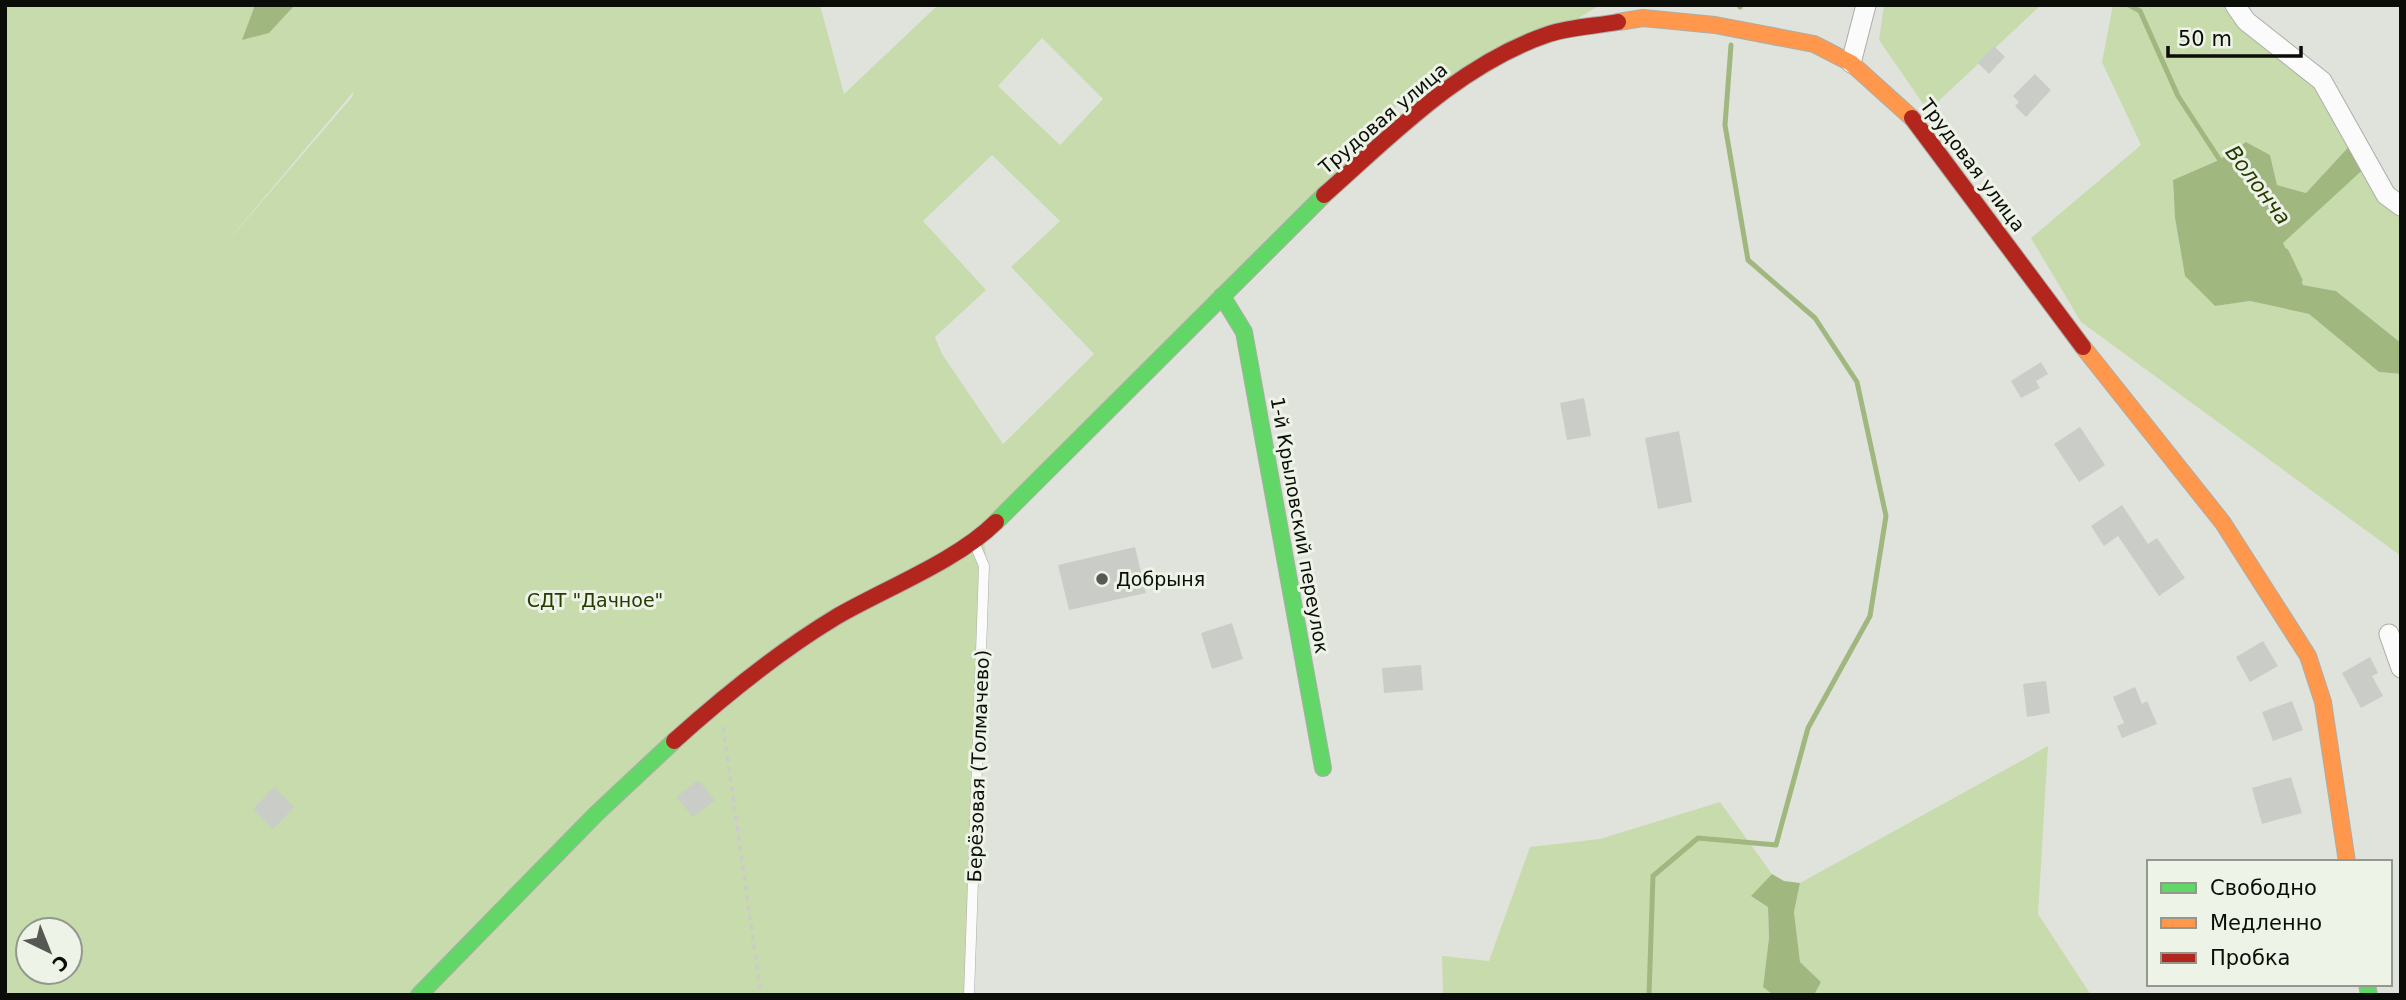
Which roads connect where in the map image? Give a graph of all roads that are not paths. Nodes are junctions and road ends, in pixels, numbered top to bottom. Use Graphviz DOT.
graph roads {
  1 [pos="1866,5"];
  2 [pos="2235,5"];
  3 [pos="1851,63"];
  4 [pos="2401,206"];
  5 [pos="1223,296"];
  6 [pos="973,540"];
  7 [pos="2389,634"];
  8 [pos="2401,668"];
  9 [pos="1323,768"];
  10 [pos="2347,860"];
  11 [pos="419,995"];
  12 [pos="969,995"];
  1 -- 3 [label="street"];
  2 -- 4 [label="street"];
  3 -- 5 [label="street, Трудовая улица"];
  3 -- 10 [label="street, Трудовая улица"];
  5 -- 6 [label="street, Трудовая улица"];
  5 -- 9 [label="street, 1-й Крыловский переулок"];
  6 -- 11 [label="street, Трудовая улица"];
  6 -- 12 [label="lane, Берёзовая (Толмачево)"];
  7 -- 8 [label="street"];
}
